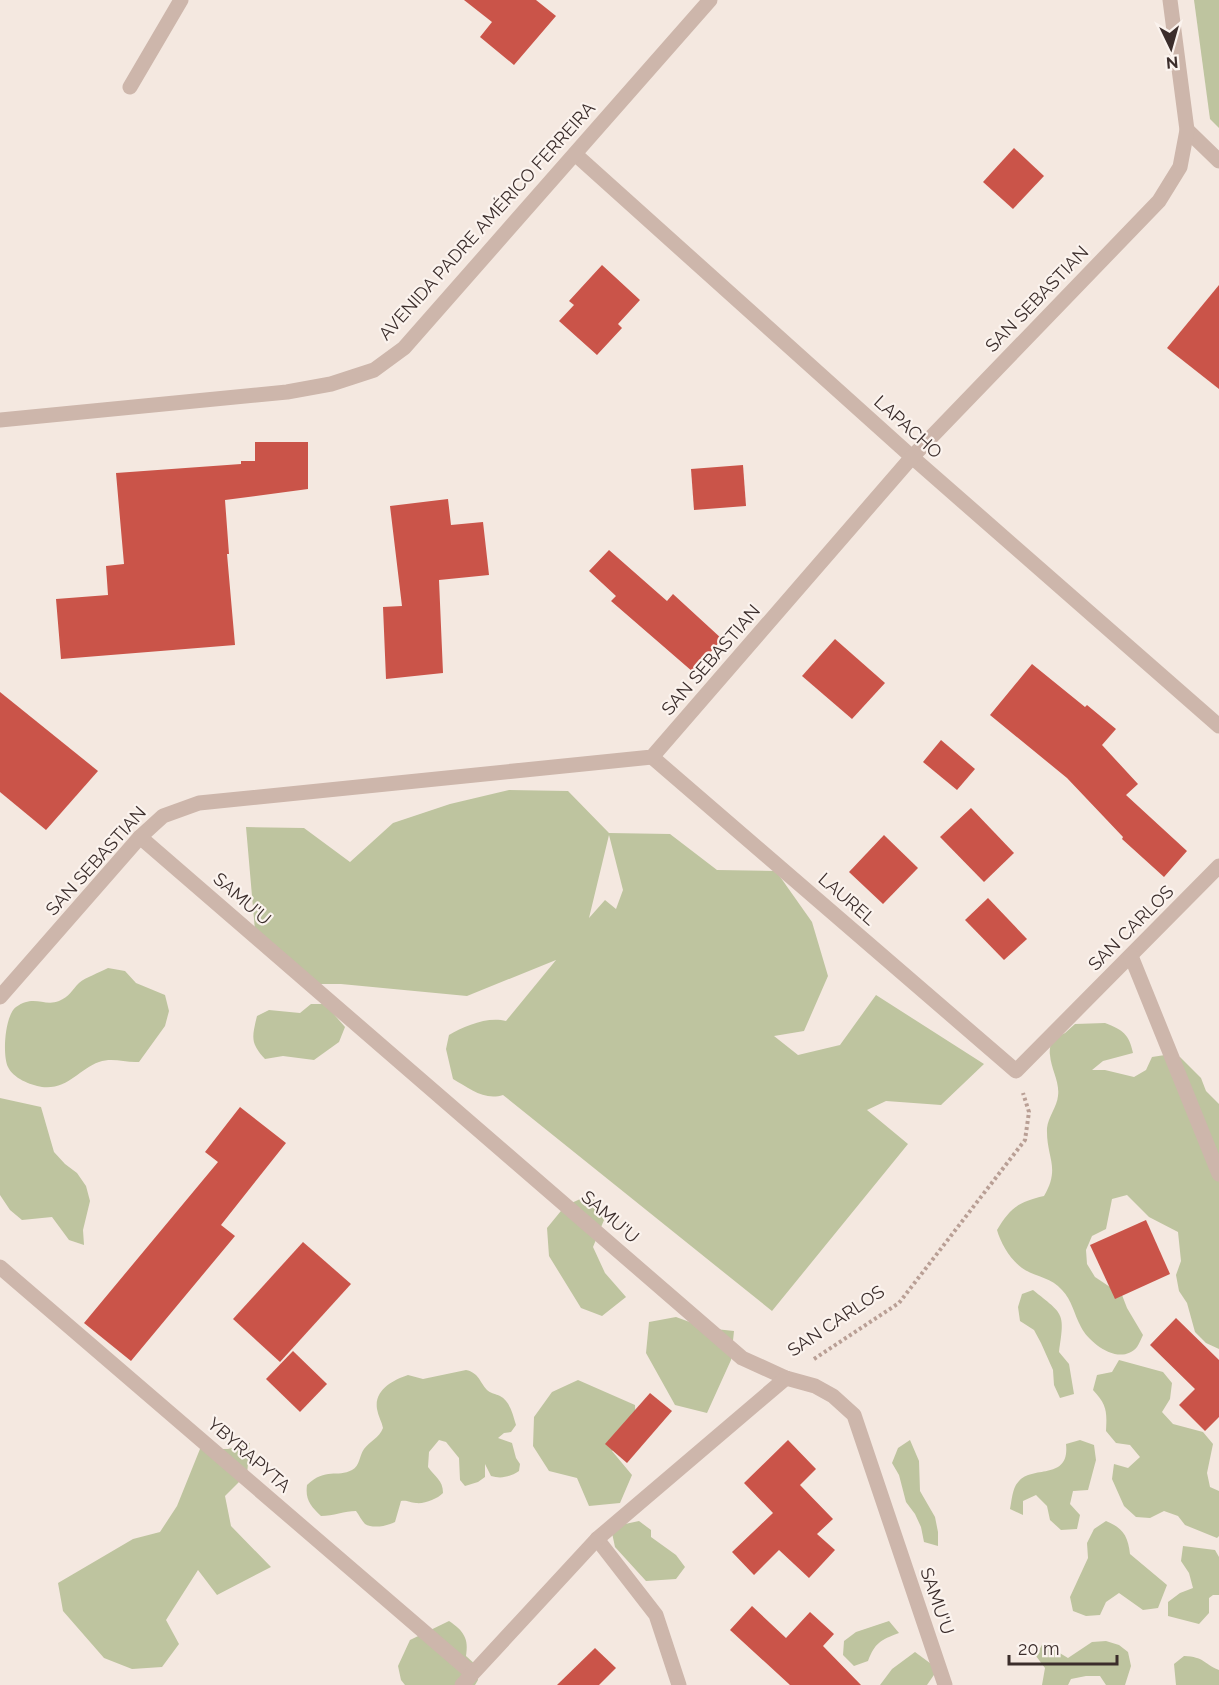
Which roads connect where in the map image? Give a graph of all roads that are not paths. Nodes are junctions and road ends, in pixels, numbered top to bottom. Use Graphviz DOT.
graph roads {
  1 [pos="181,0"];
  2 [pos="710,0"];
  3 [pos="1170,0"];
  4 [pos="130,87"];
  5 [pos="1187,130"];
  6 [pos="575,154"];
  7 [pos="1219,161"];
  8 [pos="0,420"];
  9 [pos="912,457"];
  10 [pos="1219,726"];
  11 [pos="652,757"];
  12 [pos="140,837"];
  13 [pos="1219,866"];
  14 [pos="1131,956"];
  15 [pos="0,997"];
  16 [pos="1016,1071"];
  17 [pos="1219,1174"];
  18 [pos="0,1267"];
  19 [pos="786,1378"];
  20 [pos="597,1539"];
  21 [pos="467,1679"];
  22 [pos="679,1685"];
  23 [pos="945,1685"];
  1 -- 4 [label="street"];
  2 -- 6 [label="street, AVENIDA PADRE AMÉRICO FERREIRA"];
  3 -- 5 [label="street, SAN SEBASTIAN"];
  5 -- 7 [label="street"];
  5 -- 9 [label="street, SAN SEBASTIAN"];
  6 -- 8 [label="street, AVENIDA PADRE AMÉRICO FERREIRA"];
  6 -- 9 [label="street, LAPACHO"];
  9 -- 10 [label="street, LAPACHO"];
  9 -- 11 [label="street, SAN SEBASTIAN"];
  11 -- 12 [label="street, SAN SEBASTIAN"];
  11 -- 16 [label="street, LAUREL"];
  12 -- 15 [label="street, SAN SEBASTIAN"];
  12 -- 19 [label="street, SAMU'U"];
  13 -- 14 [label="street, SAN CARLOS"];
  14 -- 16 [label="street, SAN CARLOS"];
  14 -- 17 [label="street"];
  18 -- 21 [label="street, YBYRAPYTA"];
  19 -- 20 [label="street, SAN CARLOS"];
  19 -- 23 [label="street, SAMU'U"];
  20 -- 21 [label="street, SAN CARLOS"];
  20 -- 22 [label="street"];
}
